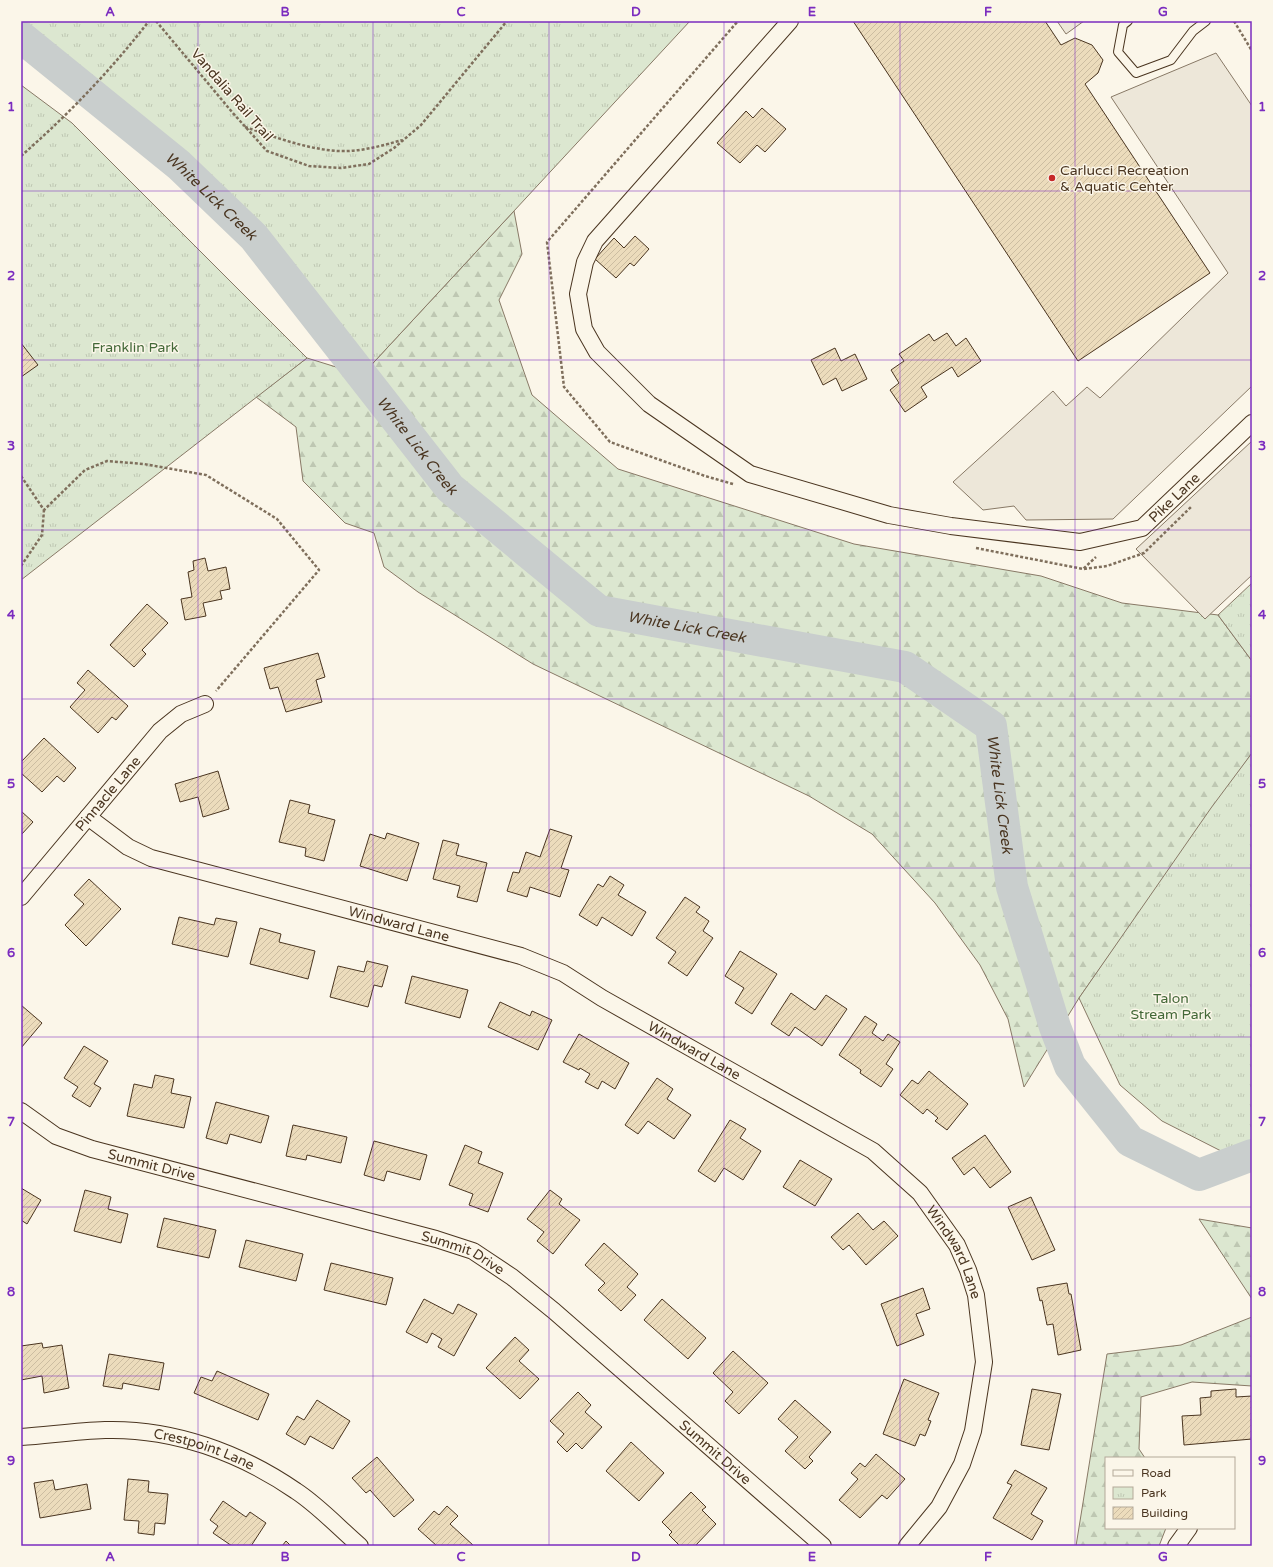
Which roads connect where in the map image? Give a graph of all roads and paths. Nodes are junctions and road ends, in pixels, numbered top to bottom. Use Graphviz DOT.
graph roads {
  1 [pos="148,21"];
  2 [pos="156,21"];
  3 [pos="507,21"];
  4 [pos="738,21"];
  5 [pos="790,21"];
  6 [pos="1128,21"];
  7 [pos="1206,21"];
  8 [pos="1234,21"];
  9 [pos="1252,51"];
  10 [pos="245,127"];
  11 [pos="404,139"];
  12 [pos="21,156"];
  13 [pos="1252,423"];
  14 [pos="21,476"];
  15 [pos="735,484"];
  16 [pos="44,510"];
  17 [pos="974,547"];
  18 [pos="1099,554"];
  19 [pos="21,566"];
  20 [pos="1107,566"];
  21 [pos="1083,569"];
  22 [pos="205,704"];
  23 [pos="88,817"];
  24 [pos="21,897"];
  25 [pos="21,1111"];
  26 [pos="21,1437"];
  27 [pos="1188,1529"];
  28 [pos="360,1546"];
  29 [pos="823,1546"];
  30 [pos="907,1546"];
  31 [pos="1176,1546"];
  1 -- 12 [label="path"];
  2 -- 10 [label="path, Vandalia Rail Trail"];
  3 -- 11 [label="path, Vandalia Rail Trail"];
  4 -- 15 [label="path"];
  5 -- 13 [label="street, Pike Lane"];
  6 -- 7 [label="lane"];
  8 -- 9 [label="path"];
  10 -- 11 [label="path"];
  10 -- 11 [label="path, Vandalia Rail Trail"];
  14 -- 16 [label="path"];
  16 -- 19 [label="path"];
  16 -- 22 [label="path"];
  17 -- 21 [label="path"];
  18 -- 21 [label="path"];
  20 -- 21 [label="path"];
  22 -- 23 [label="street, Pinnacle Lane"];
  23 -- 24 [label="street, Pinnacle Lane"];
  23 -- 30 [label="street, Windward Lane"];
  25 -- 29 [label="street, Summit Drive"];
  26 -- 28 [label="street, Crestpoint Lane"];
  27 -- 31 [label="street"];
}
